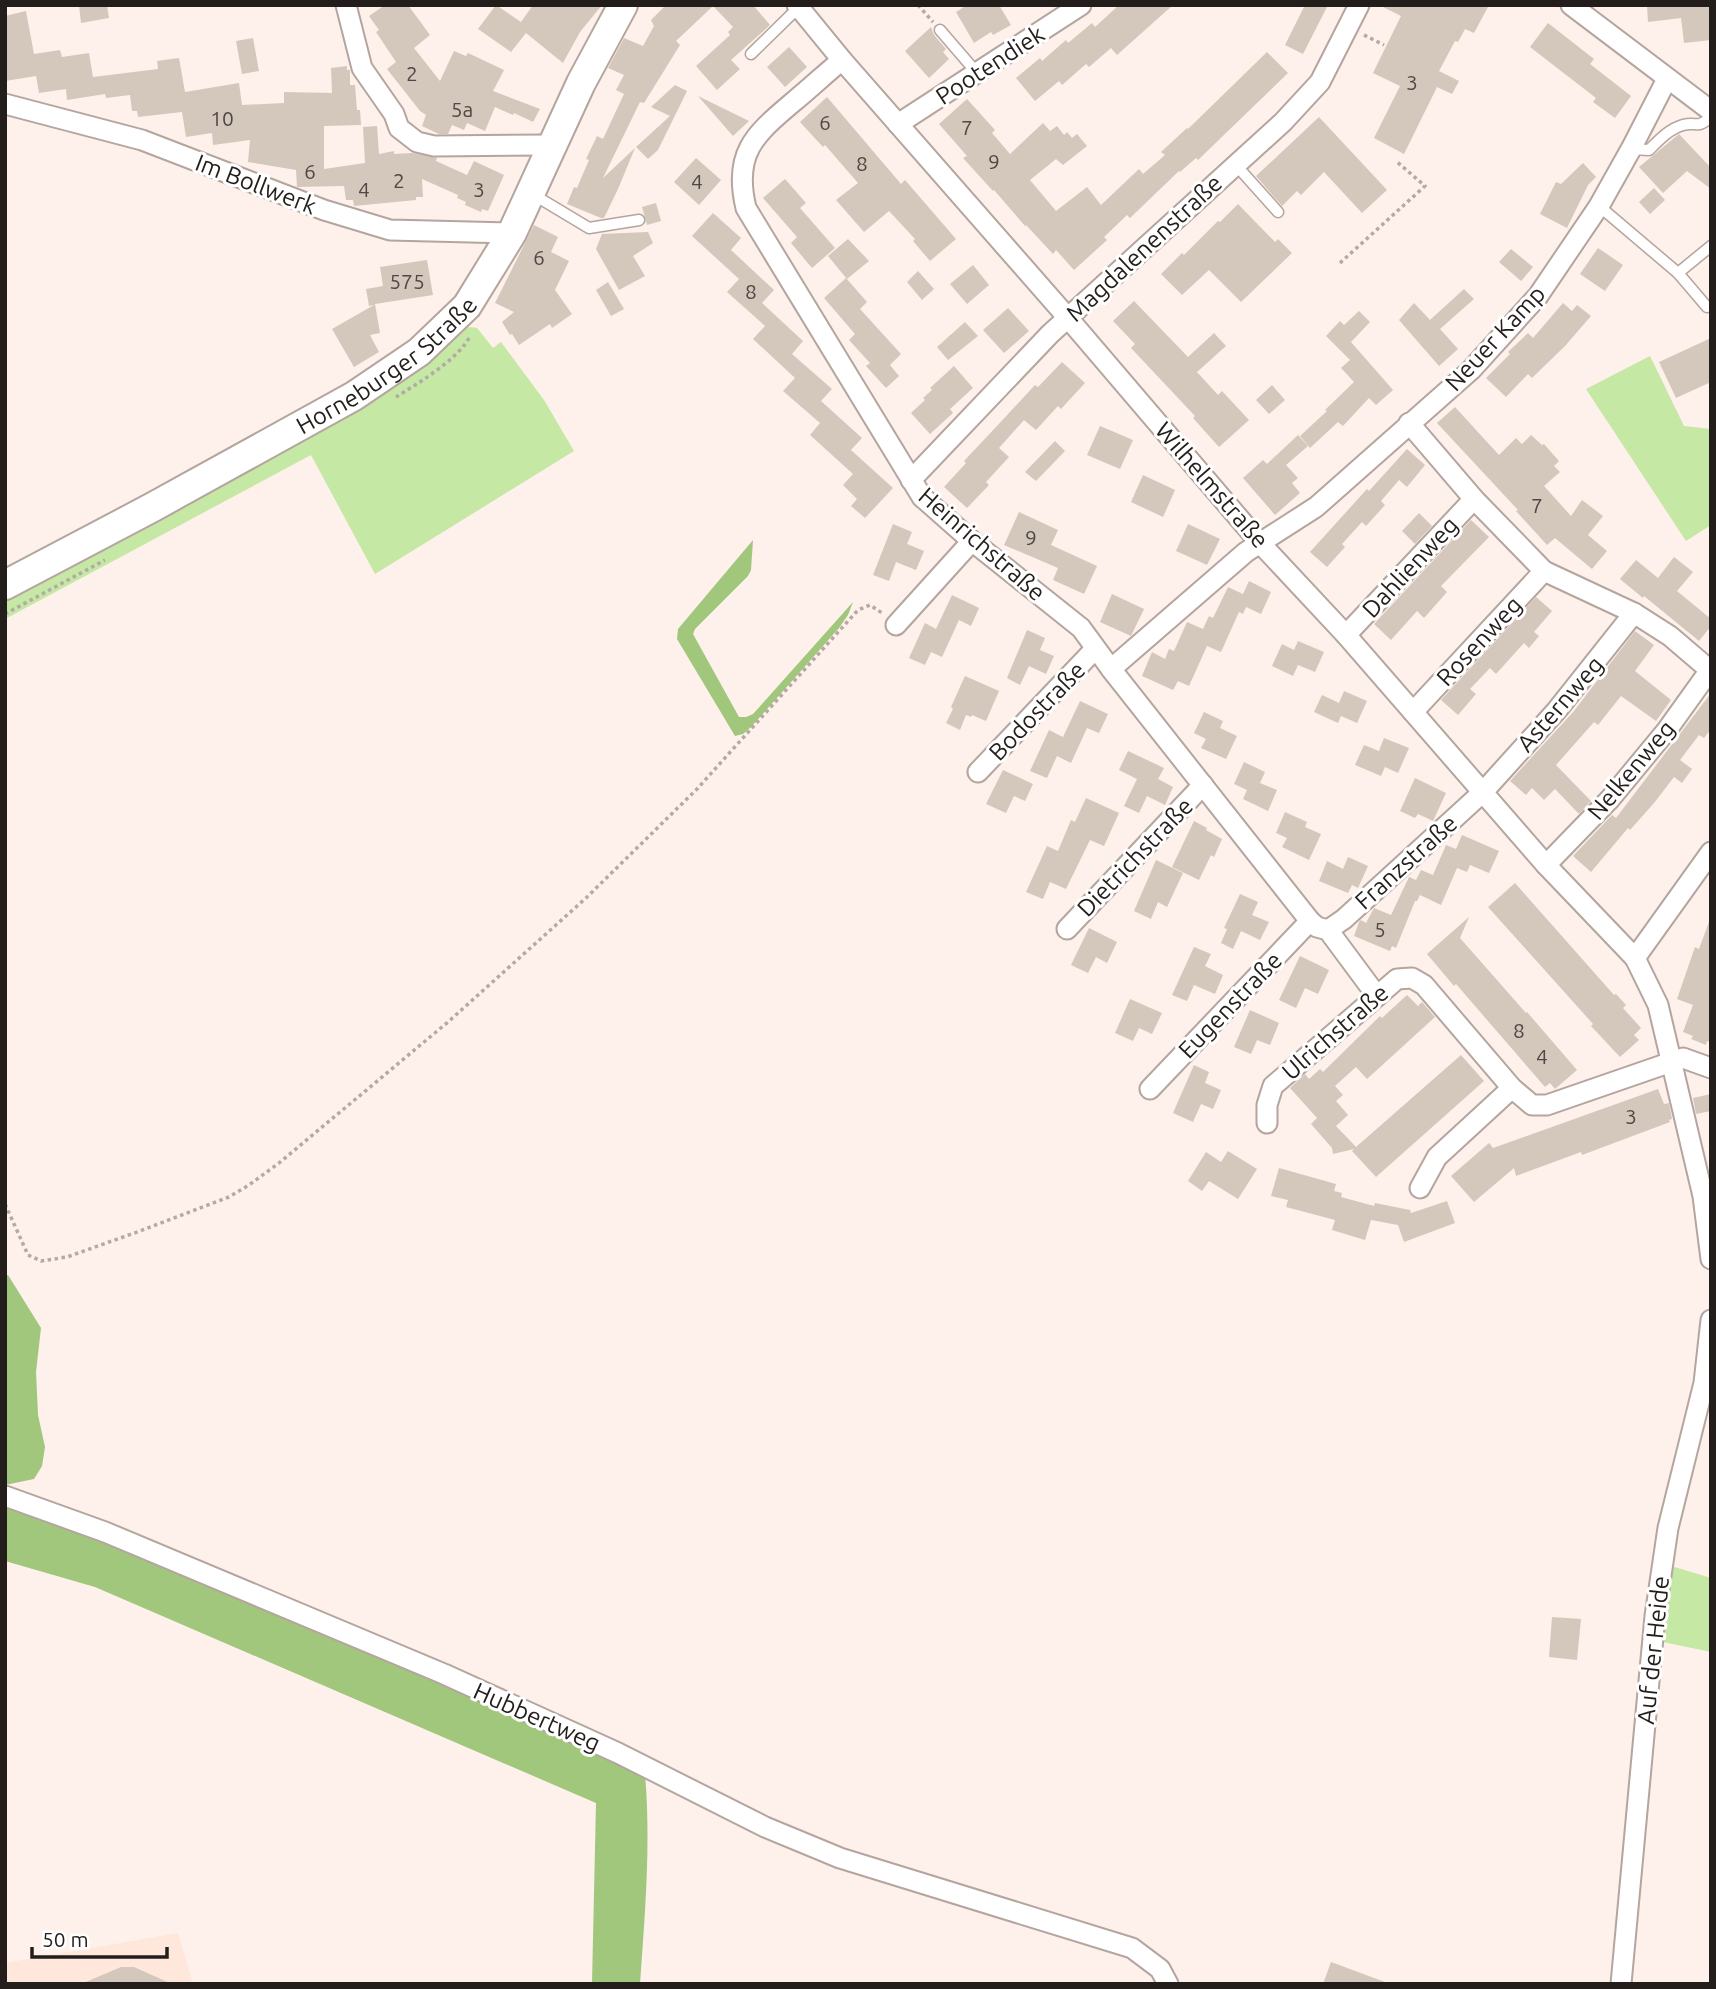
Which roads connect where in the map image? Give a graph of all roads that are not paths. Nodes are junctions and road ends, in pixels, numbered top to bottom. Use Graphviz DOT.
graph roads {
  1 [pos="346,5"];
  2 [pos="623,5"];
  3 [pos="1359,5"];
  4 [pos="1571,5"];
  5 [pos="798,6"];
  6 [pos="1077,7"];
  7 [pos="940,30"];
  8 [pos="751,54"];
  9 [pos="842,60"];
  10 [pos="977,73"];
  11 [pos="1667,79"];
  12 [pos="5,104"];
  13 [pos="1711,111"];
  14 [pos="1711,117"];
  15 [pos="898,124"];
  16 [pos="552,145"];
  17 [pos="1631,149"];
  18 [pos="1234,164"];
  19 [pos="530,193"];
  20 [pos="1599,206"];
  21 [pos="1278,212"];
  22 [pos="639,220"];
  23 [pos="512,233"];
  24 [pos="1711,246"];
  25 [pos="1678,273"];
  26 [pos="1707,307"];
  27 [pos="1068,318"];
  28 [pos="1409,423"];
  29 [pos="911,480"];
  30 [pos="1474,499"];
  31 [pos="972,541"];
  32 [pos="1261,544"];
  33 [pos="1544,571"];
  34 [pos="5,585"];
  35 [pos="1634,613"];
  36 [pos="896,625"];
  37 [pos="1346,635"];
  38 [pos="1095,649"];
  39 [pos="1111,669"];
  40 [pos="1710,670"];
  41 [pos="1413,712"];
  42 [pos="978,772"];
  43 [pos="1203,785"];
  44 [pos="1483,792"];
  45 [pos="1711,852"];
  46 [pos="1546,864"];
  47 [pos="1319,926"];
  48 [pos="1067,929"];
  49 [pos="1635,958"];
  50 [pos="1377,996"];
  51 [pos="1670,1062"];
  52 [pos="1711,1068"];
  53 [pos="1512,1088"];
  54 [pos="1150,1089"];
  55 [pos="1267,1123"];
  56 [pos="1420,1188"];
  57 [pos="1711,1259"];
  58 [pos="1711,1320"];
  59 [pos="5,1496"];
  60 [pos="1168,1984"];
  61 [pos="1621,1984"];
  1 -- 16 [label="street"];
  2 -- 16 [label="street, Horneburger Straße"];
  3 -- 18 [label="street, Magdalenenstraße"];
  4 -- 11 [label="street"];
  5 -- 8 [label="lane"];
  5 -- 9 [label="street, Wilhelmstraße"];
  6 -- 10 [label="street, Pootendiek"];
  7 -- 10 [label="lane"];
  9 -- 15 [label="street, Wilhelmstraße"];
  9 -- 29 [label="street, Heinrichstraße"];
  10 -- 15 [label="street, Pootendiek"];
  11 -- 13 [label="street"];
  11 -- 17 [label="street, Neuer Kamp"];
  12 -- 23 [label="street, Im Bollwerk"];
  14 -- 17 [label="lane"];
  15 -- 27 [label="street, Wilhelmstraße"];
  16 -- 19 [label="street, Horneburger Straße"];
  17 -- 20 [label="street, Neuer Kamp"];
  18 -- 21 [label="lane"];
  18 -- 27 [label="street, Magdalenenstraße"];
  19 -- 22 [label="lane"];
  19 -- 23 [label="street, Horneburger Straße"];
  20 -- 25 [label="lane"];
  20 -- 28 [label="street, Neuer Kamp"];
  23 -- 34 [label="street, Horneburger Straße"];
  24 -- 25 [label="lane"];
  25 -- 26 [label="lane"];
  27 -- 29 [label="street, Magdalenenstraße"];
  27 -- 32 [label="street, Wilhelmstraße"];
  28 -- 30 [label="street"];
  28 -- 32 [label="street, Neuer Kamp"];
  29 -- 31 [label="street, Heinrichstraße"];
  30 -- 33 [label="street"];
  30 -- 37 [label="street, Dahlienweg"];
  31 -- 36 [label="street"];
  31 -- 38 [label="street, Heinrichstraße"];
  32 -- 37 [label="street, Wilhelmstraße"];
  32 -- 39 [label="street, Neuer Kamp"];
  33 -- 35 [label="street"];
  33 -- 41 [label="street, Rosenweg"];
  35 -- 40 [label="street"];
  35 -- 44 [label="street, Asternweg"];
  37 -- 41 [label="street, Wilhelmstraße"];
  38 -- 39 [label="street, Heinrichstraße"];
  38 -- 42 [label="street, Bodostraße"];
  39 -- 43 [label="street, Heinrichstraße"];
  40 -- 46 [label="street, Nelkenweg"];
  41 -- 44 [label="street, Wilhelmstraße"];
  43 -- 47 [label="street, Heinrichstraße"];
  43 -- 48 [label="street, Dietrichstraße"];
  44 -- 46 [label="street, Wilhelmstraße"];
  44 -- 47 [label="street, Franzstraße"];
  45 -- 49 [label="street"];
  46 -- 49 [label="street, Wilhelmstraße"];
  47 -- 50 [label="street, Heinrichstraße"];
  47 -- 54 [label="street, Eugenstraße"];
  49 -- 51 [label="street"];
  50 -- 53 [label="street, Ulrichstraße"];
  50 -- 55 [label="street, Ulrichstraße"];
  51 -- 52 [label="street"];
  51 -- 53 [label="street, Ulrichstraße"];
  51 -- 57 [label="street"];
  53 -- 56 [label="street"];
  58 -- 61 [label="street, Auf der Heide"];
  59 -- 60 [label="street, Hubbertweg"];
}
